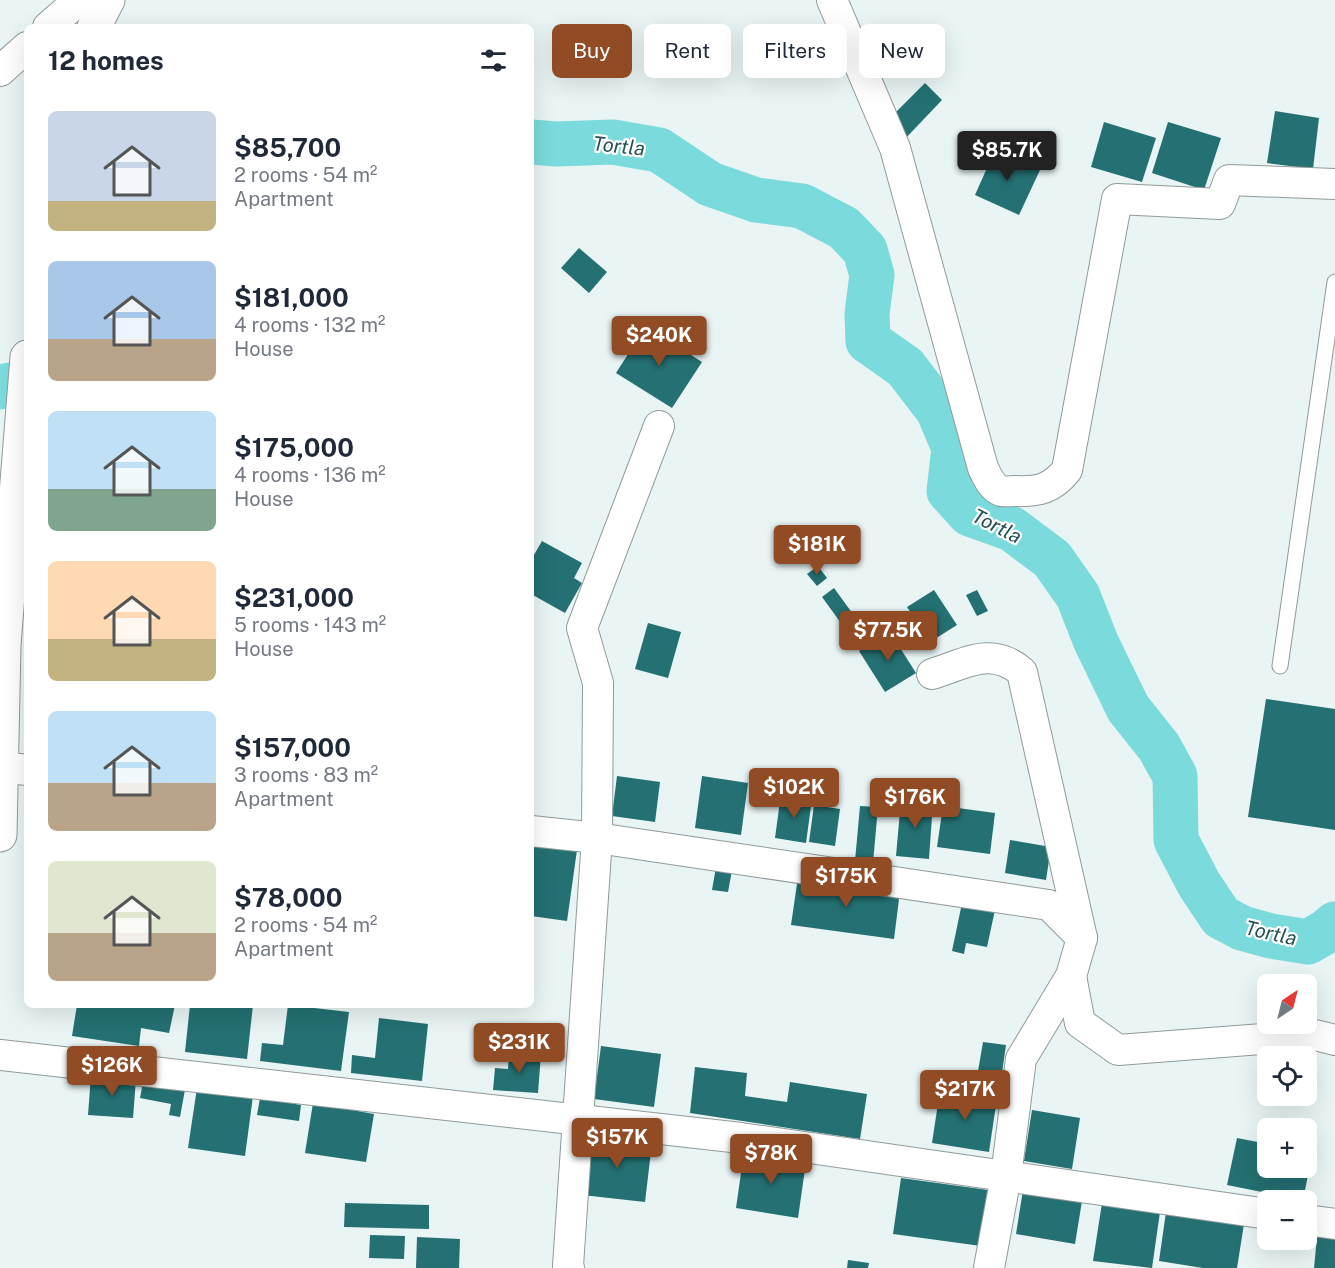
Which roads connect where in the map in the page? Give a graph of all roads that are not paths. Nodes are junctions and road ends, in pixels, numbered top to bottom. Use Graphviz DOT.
graph roads {
  1 [pos="79,0"];
  2 [pos="108,0"];
  3 [pos="832,0"];
  4 [pos="51,24"];
  5 [pos="96,24"];
  6 [pos="24,49"];
  7 [pos="0,71"];
  8 [pos="1335,184"];
  9 [pos="1335,282"];
  10 [pos="24,386"];
  11 [pos="658,426"];
  12 [pos="2,645"];
  13 [pos="1280,666"];
  14 [pos="932,674"];
  15 [pos="15,769"];
  16 [pos="534,831"];
  17 [pos="0,835"];
  18 [pos="597,838"];
  19 [pos="1082,938"];
  20 [pos="1071,976"];
  21 [pos="1335,1040"];
  22 [pos="0,1055"];
  23 [pos="578,1121"];
  24 [pos="1006,1176"];
  25 [pos="1257,1212"];
  26 [pos="1317,1222"];
  27 [pos="1335,1224"];
  28 [pos="569,1268"];
  29 [pos="989,1268"];
  1 -- 4 [label="street"];
  2 -- 5 [label="main road"];
  3 -- 8 [label="street"];
  6 -- 7 [label="street"];
  9 -- 13 [label="lane"];
  10 -- 12 [label="main road"];
  11 -- 18 [label="street"];
  12 -- 15 [label="main road"];
  14 -- 19 [label="street"];
  15 -- 17 [label="main road"];
  16 -- 18 [label="street"];
  18 -- 19 [label="street"];
  18 -- 23 [label="street"];
  19 -- 20 [label="street"];
  20 -- 21 [label="street"];
  20 -- 24 [label="street"];
  22 -- 23 [label="street"];
  23 -- 24 [label="street"];
  23 -- 28 [label="street"];
  24 -- 25 [label="street"];
  24 -- 29 [label="street"];
  26 -- 27 [label="street"];
}
